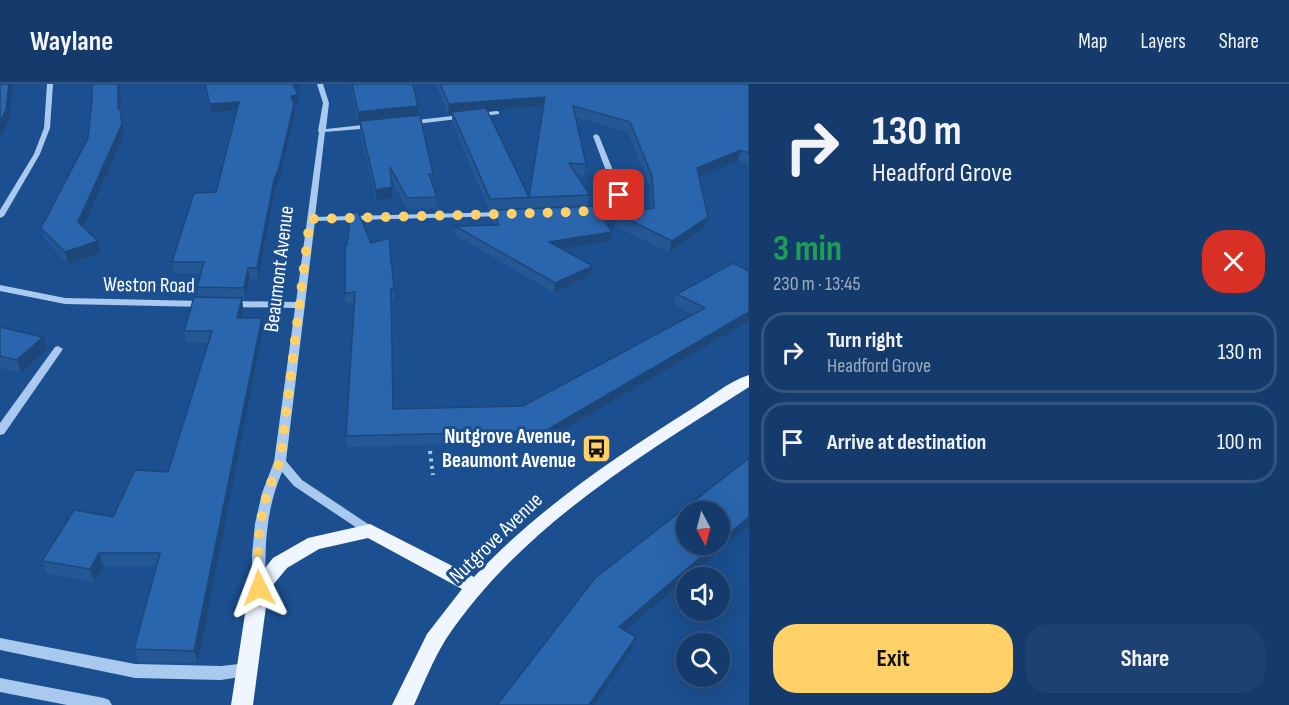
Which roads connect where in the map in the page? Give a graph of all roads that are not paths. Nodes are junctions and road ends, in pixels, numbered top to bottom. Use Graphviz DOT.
graph roads {
  1 [pos="50,84"];
  2 [pos="320,84"];
  3 [pos="497,113"];
  4 [pos="401,123"];
  5 [pos="378,125"];
  6 [pos="321,131"];
  7 [pos="596,136"];
  8 [pos="577,212"];
  9 [pos="518,214"];
  10 [pos="0,216"];
  11 [pos="310,219"];
  12 [pos="0,288"];
  13 [pos="298,305"];
  14 [pos="58,350"];
  15 [pos="749,380"];
  16 [pos="0,431"];
  17 [pos="280,462"];
  18 [pos="370,531"];
  19 [pos="476,587"];
  20 [pos="259,588"];
  21 [pos="0,644"];
  22 [pos="248,670"];
  23 [pos="0,685"];
  24 [pos="104,705"];
  25 [pos="242,705"];
  26 [pos="403,705"];
  1 -- 10 [label="street"];
  2 -- 6 [label="street, Beaumont Avenue"];
  3 -- 4 [label="street"];
  5 -- 6 [label="street"];
  6 -- 11 [label="street, Beaumont Avenue"];
  7 -- 8 [label="street"];
  9 -- 11 [label="street"];
  11 -- 13 [label="street, Beaumont Avenue"];
  12 -- 13 [label="street, Weston Road"];
  13 -- 17 [label="street, Beaumont Avenue"];
  14 -- 16 [label="street"];
  15 -- 19 [label="main road, Nutgrove Avenue"];
  17 -- 18 [label="street"];
  17 -- 20 [label="street, Beaumont Avenue"];
  18 -- 19 [label="main road"];
  18 -- 20 [label="main road"];
  19 -- 26 [label="main road, Nutgrove Avenue"];
  20 -- 22 [label="main road, Beaumont Avenue"];
  21 -- 22 [label="street"];
  22 -- 25 [label="main road, Beaumont Avenue"];
  23 -- 24 [label="street"];
}
